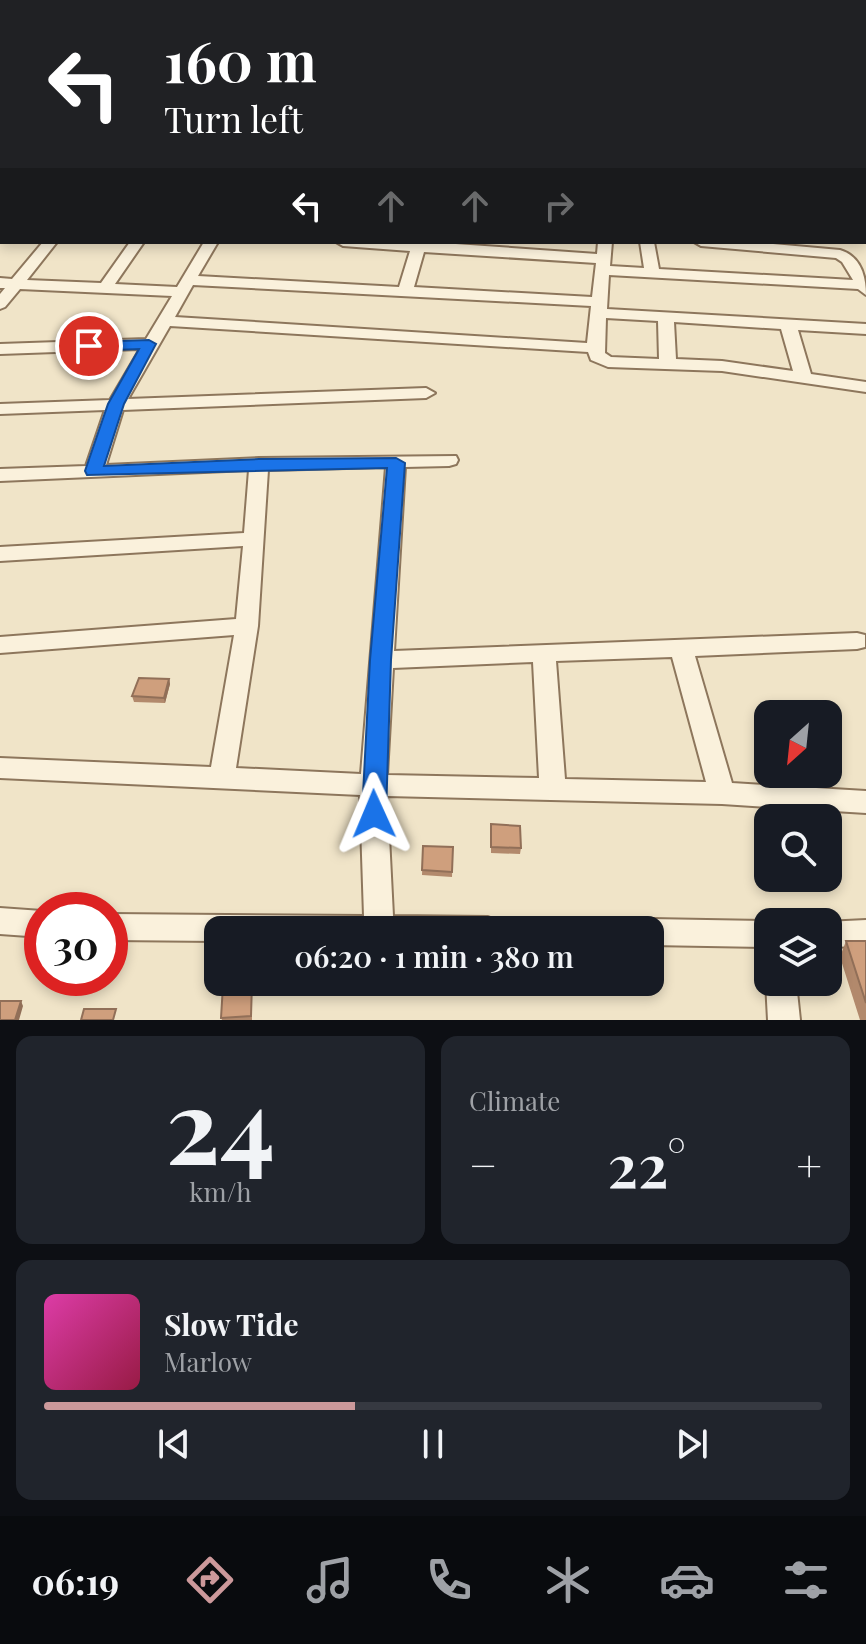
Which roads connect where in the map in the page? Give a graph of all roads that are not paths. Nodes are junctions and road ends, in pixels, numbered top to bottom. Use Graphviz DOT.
graph roads {
  1 [pos="48,244"];
  2 [pos="136,244"];
  3 [pos="210,244"];
  4 [pos="419,244"];
  5 [pos="647,244"];
  6 [pos="727,244"];
  7 [pos="753,246"];
  8 [pos="604,257"];
  9 [pos="652,272"];
  10 [pos="757,278"];
  11 [pos="7,283"];
  12 [pos="185,286"];
  13 [pos="105,288"];
  14 [pos="865,288"];
  15 [pos="405,291"];
  16 [pos="0,304"];
  17 [pos="600,308"];
  18 [pos="666,317"];
  19 [pos="163,321"];
  20 [pos="788,324"];
  21 [pos="866,329"];
  22 [pos="149,344"];
  23 [pos="595,348"];
  24 [pos="0,349"];
  25 [pos="668,364"];
  26 [pos="804,380"];
  27 [pos="866,387"];
  28 [pos="426,393"];
  29 [pos="116,404"];
  30 [pos="0,409"];
  31 [pos="449,460"];
  32 [pos="396,463"];
  33 [pos="259,464"];
  34 [pos="94,471"];
  35 [pos="0,475"];
  36 [pos="253,539"];
  37 [pos="0,554"];
  38 [pos="247,626"];
  39 [pos="857,641"];
  40 [pos="0,645"];
  41 [pos="682,649"];
  42 [pos="544,655"];
  43 [pos="380,660"];
  44 [pos="0,768"];
  45 [pos="222,777"];
  46 [pos="373,785"];
  47 [pos="553,790"];
  48 [pos="722,793"];
  49 [pos="866,802"];
  50 [pos="378,916"];
  51 [pos="0,921"];
  52 [pos="24,923"];
  53 [pos="128,927"];
  54 [pos="204,927"];
  55 [pos="664,932"];
  56 [pos="866,933"];
  57 [pos="754,934"];
  58 [pos="842,934"];
  59 [pos="782,996"];
  60 [pos="784,1020"];
  1 -- 11 [label="street"];
  2 -- 13 [label="street"];
  3 -- 12 [label="street"];
  4 -- 8 [label="street"];
  4 -- 15 [label="street"];
  5 -- 9 [label="street"];
  6 -- 7 [label="street"];
  7 -- 10 [label="street"];
  7 -- 14 [label="street"];
  8 -- 9 [label="street"];
  8 -- 17 [label="street"];
  9 -- 10 [label="street"];
  10 -- 14 [label="street"];
  11 -- 13 [label="street"];
  11 -- 16 [label="street"];
  12 -- 13 [label="street"];
  12 -- 15 [label="street"];
  12 -- 19 [label="street"];
  15 -- 17 [label="street"];
  17 -- 18 [label="street"];
  17 -- 23 [label="street"];
  18 -- 20 [label="street"];
  18 -- 25 [label="street"];
  19 -- 22 [label="street"];
  19 -- 23 [label="street"];
  20 -- 21 [label="street"];
  20 -- 26 [label="street"];
  22 -- 24 [label="street"];
  22 -- 29 [label="street"];
  23 -- 25 [label="street"];
  25 -- 26 [label="street"];
  26 -- 27 [label="street"];
  28 -- 29 [label="street"];
  29 -- 30 [label="street"];
  29 -- 34 [label="street"];
  31 -- 32 [label="street"];
  32 -- 33 [label="street"];
  32 -- 43 [label="street"];
  33 -- 34 [label="street"];
  33 -- 36 [label="street"];
  34 -- 35 [label="street"];
  36 -- 37 [label="street"];
  36 -- 38 [label="street"];
  38 -- 40 [label="street"];
  38 -- 45 [label="street"];
  39 -- 41 [label="street"];
  41 -- 42 [label="street"];
  41 -- 48 [label="street"];
  42 -- 43 [label="street"];
  42 -- 47 [label="street"];
  43 -- 46 [label="street"];
  44 -- 45 [label="street"];
  45 -- 46 [label="street"];
  46 -- 47 [label="street"];
  46 -- 50 [label="street"];
  47 -- 48 [label="street"];
  48 -- 49 [label="street"];
  51 -- 52 [label="street"];
  53 -- 54 [label="street"];
  55 -- 57 [label="street"];
  56 -- 58 [label="street"];
  59 -- 60 [label="street"];
}
